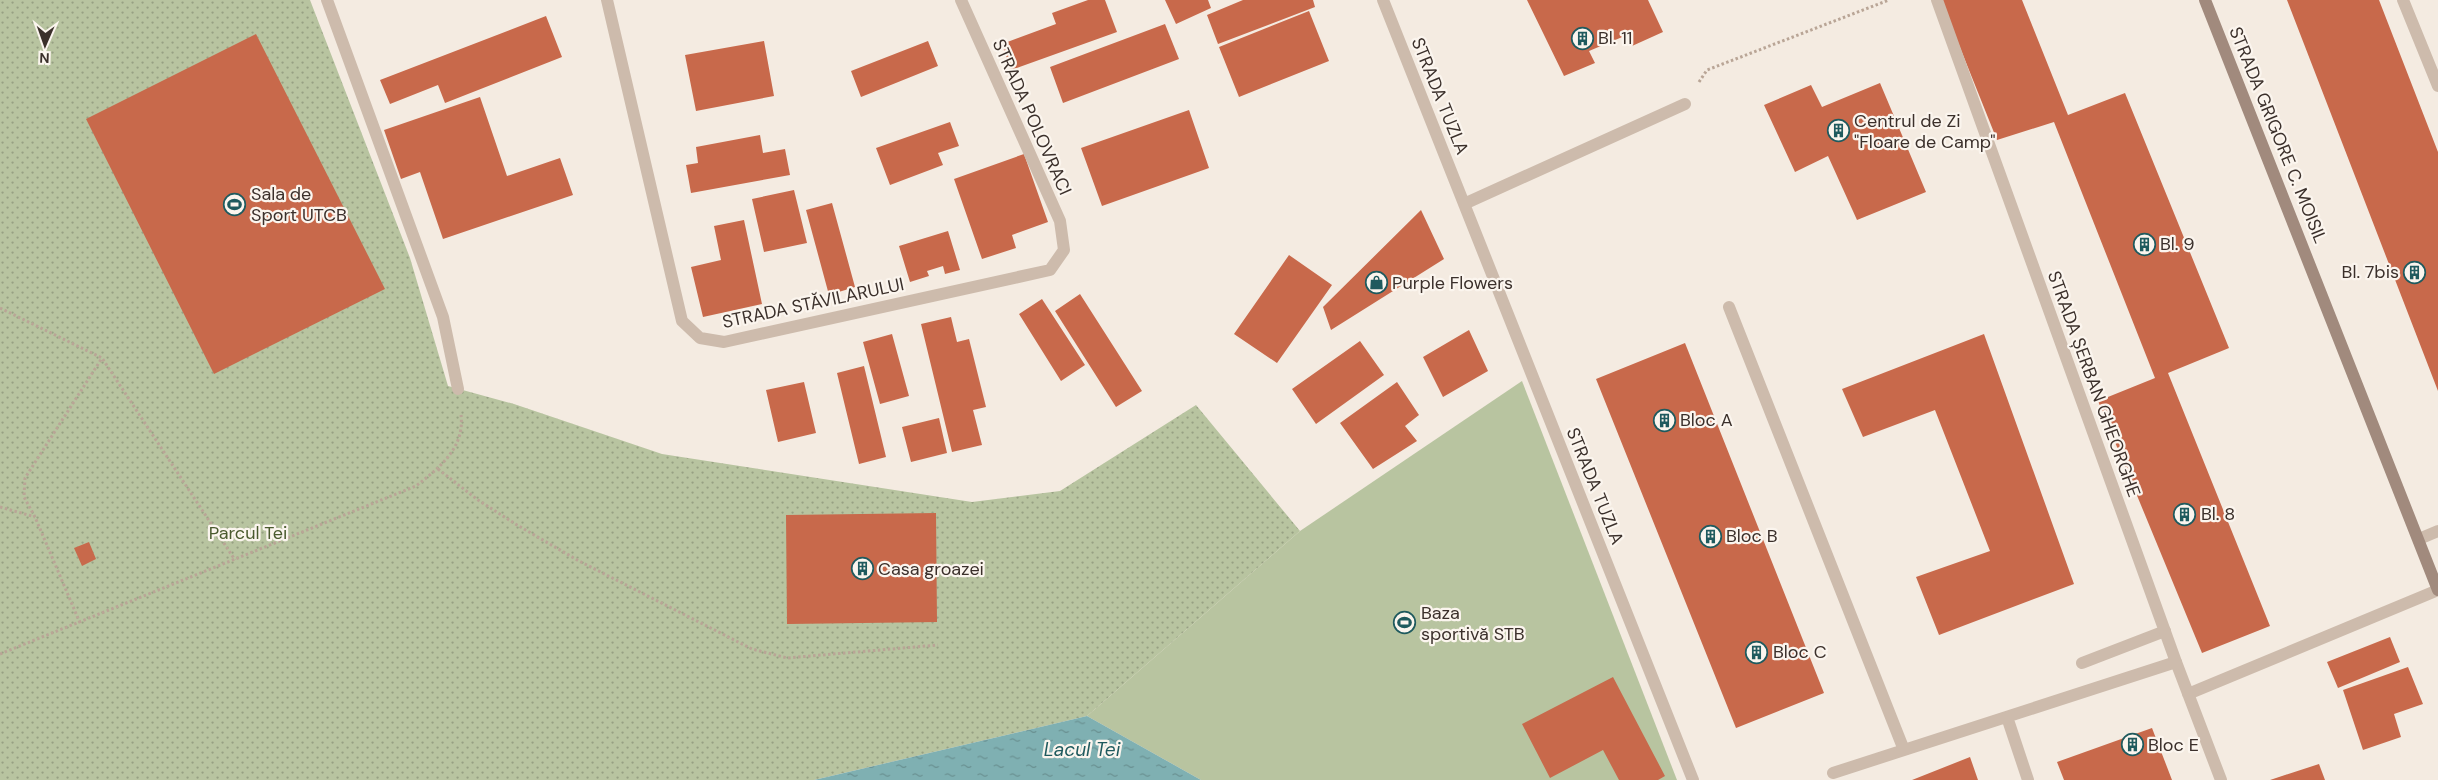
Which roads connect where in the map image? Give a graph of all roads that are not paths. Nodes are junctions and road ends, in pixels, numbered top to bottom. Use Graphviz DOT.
graph roads {
  1 [pos="327,0"];
  2 [pos="608,0"];
  3 [pos="961,0"];
  4 [pos="1383,0"];
  5 [pos="1936,0"];
  6 [pos="2205,0"];
  7 [pos="2403,0"];
  8 [pos="2438,86"];
  9 [pos="1685,104"];
  10 [pos="1464,204"];
  11 [pos="1064,250"];
  12 [pos="1729,307"];
  13 [pos="458,389"];
  14 [pos="2438,531"];
  15 [pos="2419,539"];
  16 [pos="2438,590"];
  17 [pos="2165,631"];
  18 [pos="2176,662"];
  19 [pos="2082,663"];
  20 [pos="2188,694"];
  21 [pos="2007,717"];
  22 [pos="1904,750"];
  23 [pos="1833,773"];
  24 [pos="1693,780"];
  25 [pos="2028,780"];
  26 [pos="2221,780"];
  1 -- 13 [label="street"];
  2 -- 11 [label="street, STRADA STĂVILARULUI"];
  3 -- 11 [label="street, STRADA POLOVRACI"];
  4 -- 10 [label="street, STRADA TUZLA"];
  5 -- 17 [label="street, STRADA ȘERBAN GHEORGHE"];
  6 -- 15 [label="street, STRADA GRIGORE C. MOISIL"];
  7 -- 8 [label="street"];
  9 -- 10 [label="street"];
  10 -- 24 [label="street, STRADA TUZLA"];
  12 -- 22 [label="street"];
  14 -- 15 [label="street"];
  15 -- 16 [label="street, STRADA GRIGORE C. MOISIL"];
  16 -- 20 [label="street"];
  17 -- 18 [label="street, STRADA ȘERBAN GHEORGHE"];
  17 -- 19 [label="street"];
  18 -- 20 [label="street, STRADA ȘERBAN GHEORGHE"];
  18 -- 21 [label="street"];
  20 -- 26 [label="street, STRADA ȘERBAN GHEORGHE"];
  21 -- 22 [label="street"];
  21 -- 25 [label="street"];
  22 -- 23 [label="street"];
}
